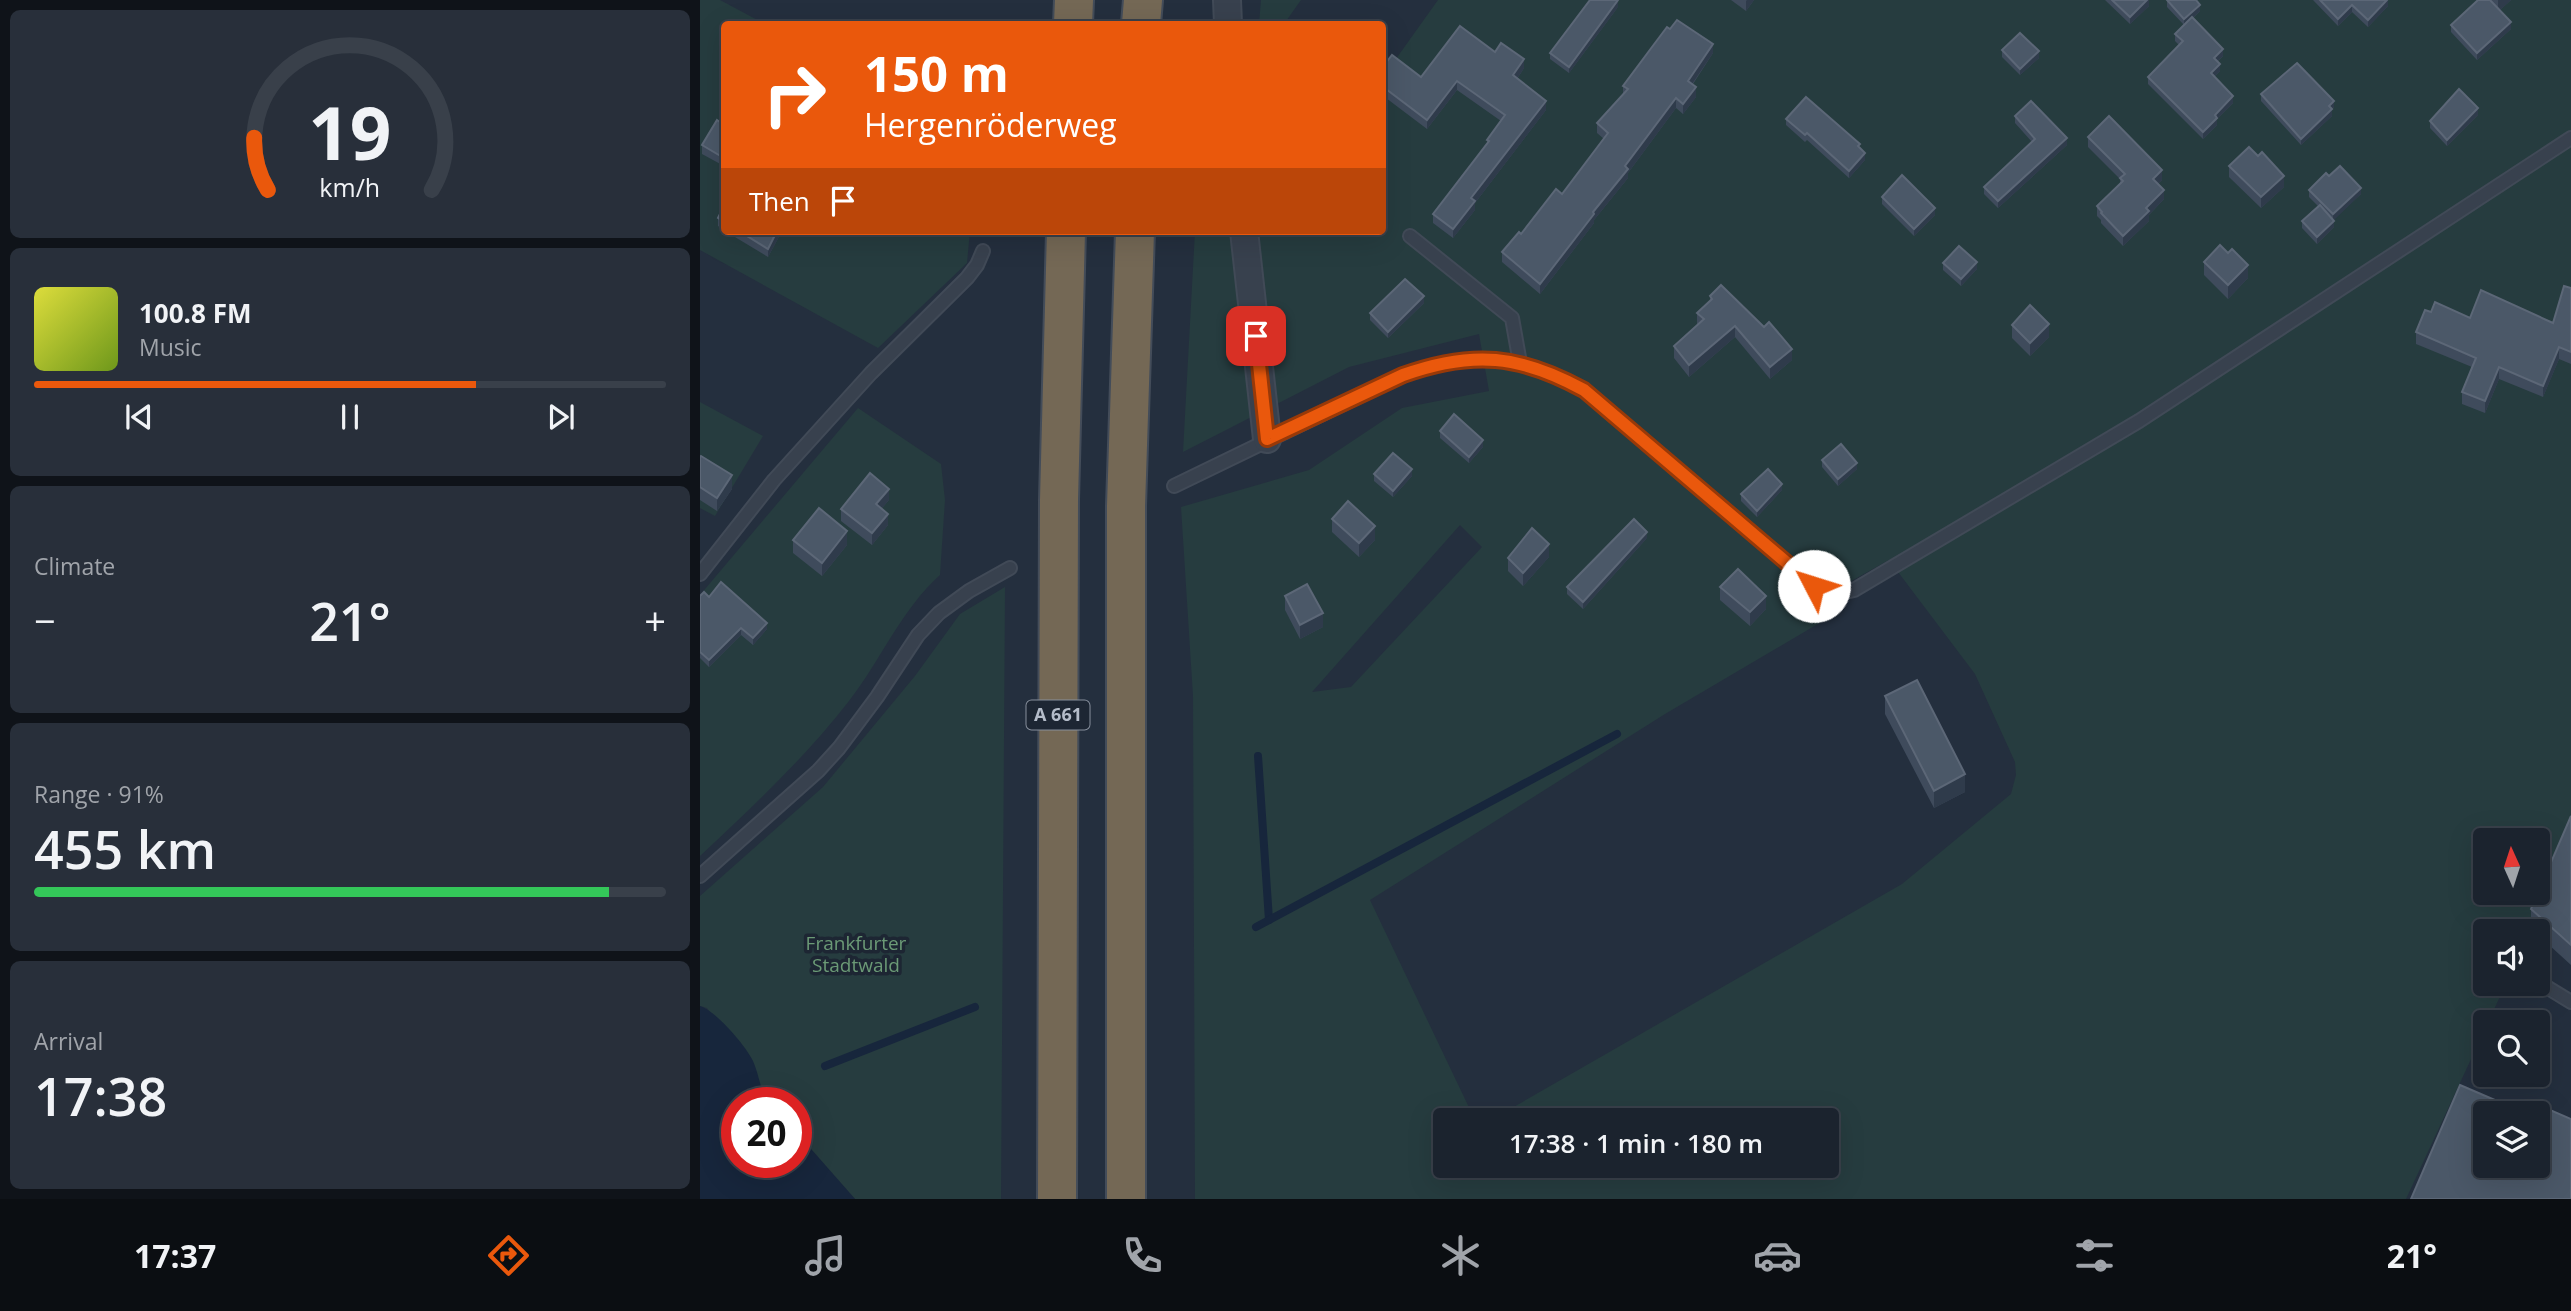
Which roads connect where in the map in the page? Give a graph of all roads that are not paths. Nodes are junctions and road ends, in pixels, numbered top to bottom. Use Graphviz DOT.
graph roads {
  1 [pos="1074,0"];
  2 [pos="1143,0"];
  3 [pos="1227,0"];
  4 [pos="1073,21"];
  5 [pos="1141,21"];
  6 [pos="1228,21"];
  7 [pos="2571,138"];
  8 [pos="1066,235"];
  9 [pos="1135,235"];
  10 [pos="1244,235"];
  11 [pos="1410,236"];
  12 [pos="983,251"];
  13 [pos="1520,363"];
  14 [pos="1267,439"];
  15 [pos="1174,486"];
  16 [pos="1010,568"];
  17 [pos="700,574"];
  18 [pos="700,876"];
  19 [pos="2550,989"];
  20 [pos="2571,1002"];
  21 [pos="1057,1199"];
  22 [pos="1126,1199"];
  1 -- 4 [label="highway"];
  2 -- 5 [label="highway"];
  3 -- 6 [label="street"];
  7 -- 13 [label="lane"];
  8 -- 21 [label="highway, A 661"];
  9 -- 22 [label="highway"];
  10 -- 14 [label="street"];
  11 -- 13 [label="lane"];
  12 -- 17 [label="lane"];
  13 -- 14 [label="lane"];
  14 -- 15 [label="lane"];
  16 -- 18 [label="lane"];
  19 -- 20 [label="lane"];
}
